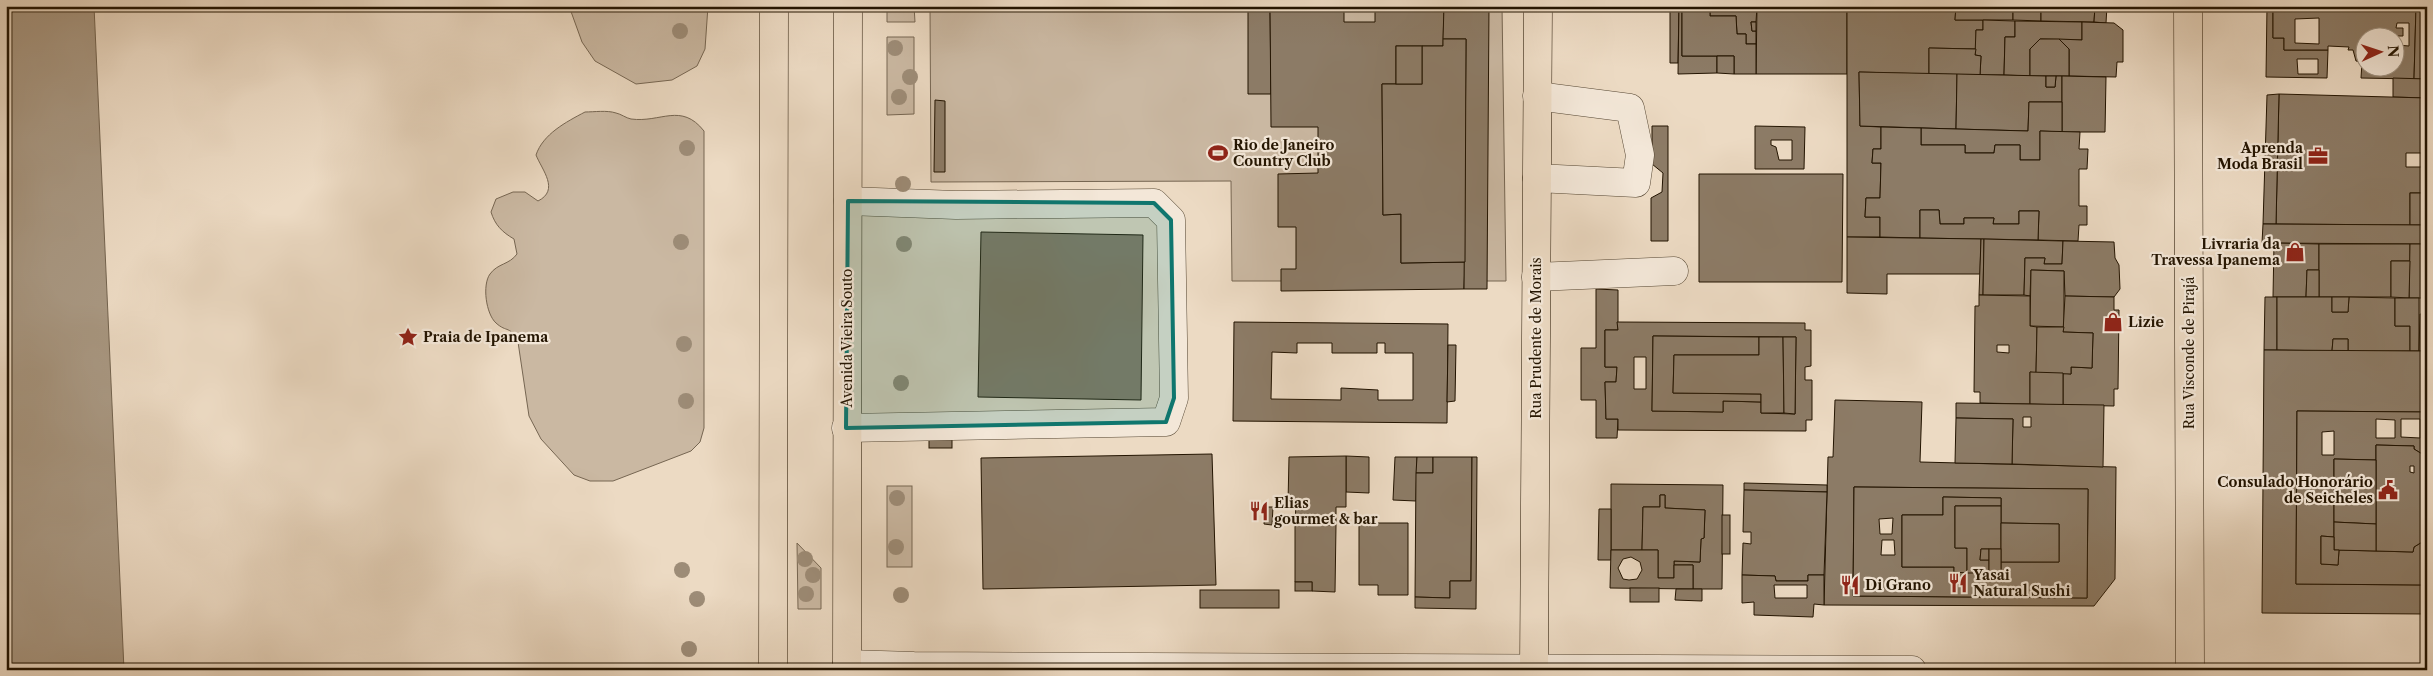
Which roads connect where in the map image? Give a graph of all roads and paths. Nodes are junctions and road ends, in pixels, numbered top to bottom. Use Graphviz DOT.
graph roads {
  1 [pos="774,6"];
  2 [pos="848,6"];
  3 [pos="1538,6"];
  4 [pos="2188,6"];
  5 [pos="1537,96"];
  6 [pos="1537,178"];
  7 [pos="848,201"];
  8 [pos="1674,271"];
  9 [pos="1536,277"];
  10 [pos="990,410"];
  11 [pos="846,420"];
  12 [pos="847,667"];
  13 [pos="1534,669"];
  14 [pos="773,670"];
  15 [pos="1912,670"];
  16 [pos="2190,670"];
  1 -- 14 [label="main road"];
  2 -- 7 [label="main road, Avenida Vieira Souto"];
  3 -- 5 [label="main road, Rua Prudente de Morais"];
  4 -- 16 [label="main road, Rua Visconde de Pirajá"];
  5 -- 6 [label="main road, Rua Prudente de Morais"];
  5 -- 6 [label="street"];
  6 -- 9 [label="main road, Rua Prudente de Morais"];
  7 -- 11 [label="main road, Avenida Vieira Souto"];
  7 -- 11 [label="street"];
  8 -- 9 [label="street"];
  9 -- 13 [label="main road, Rua Prudente de Morais"];
  10 -- 11 [label="street"];
  11 -- 12 [label="main road, Avenida Vieira Souto"];
  12 -- 13 [label="street"];
  13 -- 15 [label="street"];
}
